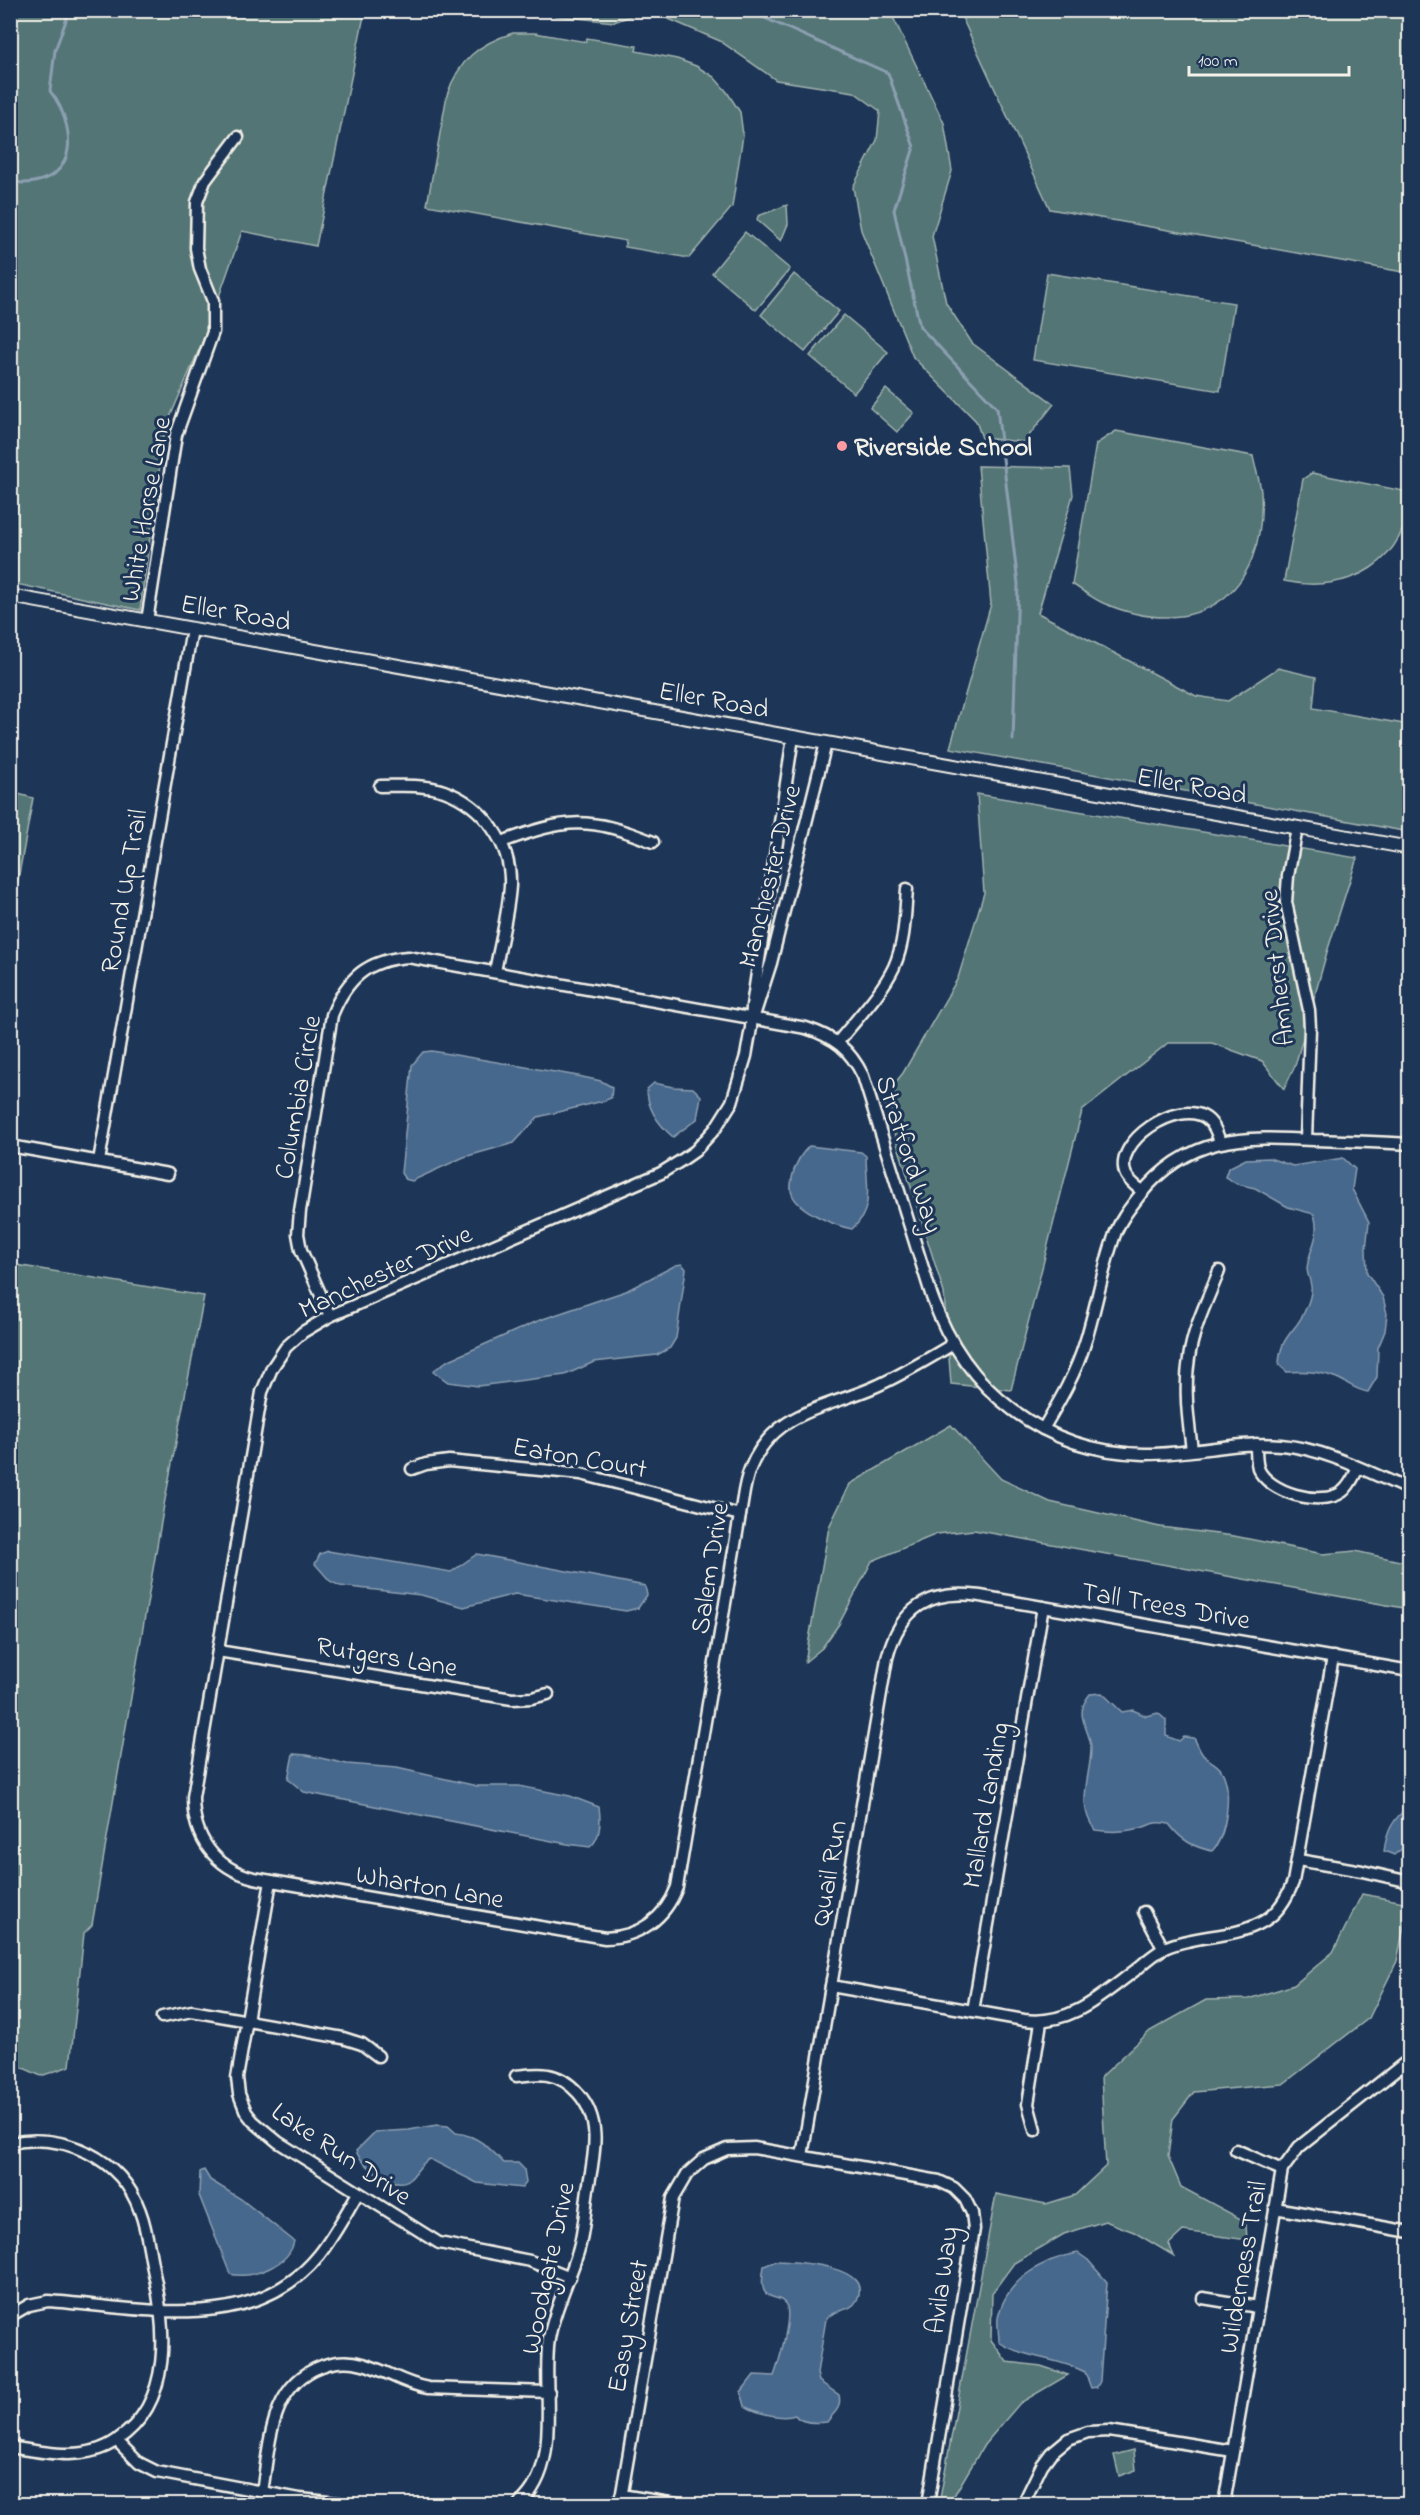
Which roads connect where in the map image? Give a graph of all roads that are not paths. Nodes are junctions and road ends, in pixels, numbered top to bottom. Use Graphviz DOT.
graph roads {
  1 [pos="238,137"];
  2 [pos="10,596"];
  3 [pos="147,621"];
  4 [pos="192,629"];
  5 [pos="793,737"];
  6 [pos="826,744"];
  7 [pos="380,786"];
  8 [pos="1297,828"];
  9 [pos="502,842"];
  10 [pos="653,842"];
  11 [pos="1410,849"];
  12 [pos="907,889"];
  13 [pos="440,963"];
  14 [pos="495,972"];
  15 [pos="753,1019"];
  16 [pos="838,1042"];
  17 [pos="1306,1139"];
  18 [pos="1220,1142"];
  19 [pos="1410,1144"];
  20 [pos="10,1146"];
  21 [pos="99,1161"];
  22 [pos="168,1173"];
  23 [pos="1143,1192"];
  24 [pos="1219,1271"];
  25 [pos="330,1316"];
  26 [pos="953,1344"];
  27 [pos="1043,1429"];
  28 [pos="1256,1444"];
  29 [pos="1192,1450"];
  30 [pos="1358,1468"];
  31 [pos="412,1469"];
  32 [pos="1410,1490"];
  33 [pos="740,1515"];
  34 [pos="1043,1606"];
  35 [pos="917,1607"];
  36 [pos="218,1651"];
  37 [pos="1333,1657"];
  38 [pos="1410,1671"];
  39 [pos="548,1694"];
  40 [pos="200,1836"];
  41 [pos="1298,1860"];
  42 [pos="271,1881"];
  43 [pos="1410,1882"];
  44 [pos="663,1912"];
  45 [pos="1144,1912"];
  46 [pos="1163,1948"];
  47 [pos="831,1986"];
  48 [pos="973,2011"];
  49 [pos="162,2017"];
  50 [pos="246,2020"];
  51 [pos="1041,2022"];
  52 [pos="378,2056"];
  53 [pos="1409,2061"];
  54 [pos="516,2076"];
  55 [pos="1035,2130"];
  56 [pos="10,2143"];
  57 [pos="1236,2150"];
  58 [pos="802,2156"];
  59 [pos="697,2163"];
  60 [pos="1281,2170"];
  61 [pos="358,2193"];
  62 [pos="1275,2208"];
  63 [pos="1410,2232"];
  64 [pos="570,2277"];
  65 [pos="1203,2298"];
  66 [pos="1258,2307"];
  67 [pos="163,2311"];
  68 [pos="10,2316"];
  69 [pos="549,2392"];
  70 [pos="117,2441"];
  71 [pos="10,2447"];
  72 [pos="1233,2451"];
  73 [pos="262,2492"];
  74 [pos="621,2500"];
  75 [pos="347,2505"];
  76 [pos="519,2505"];
  77 [pos="676,2505"];
  78 [pos="928,2505"];
  79 [pos="1023,2505"];
  80 [pos="1224,2505"];
  1 -- 3 [label="street, White Horse Lane"];
  2 -- 3 [label="street, Eller Road"];
  3 -- 4 [label="street, Eller Road"];
  4 -- 5 [label="street, Eller Road"];
  4 -- 21 [label="street, Round Up Trail"];
  5 -- 6 [label="street, Eller Road"];
  5 -- 15 [label="street, Manchester Drive"];
  6 -- 8 [label="street, Eller Road"];
  6 -- 15 [label="street, Manchester Drive"];
  7 -- 9 [label="street"];
  8 -- 11 [label="street, Eller Road"];
  8 -- 17 [label="street, Amherst Drive"];
  9 -- 10 [label="street"];
  9 -- 14 [label="street"];
  12 -- 16 [label="street"];
  13 -- 14 [label="street, Stratford Way"];
  13 -- 25 [label="street, Columbia Circle"];
  14 -- 15 [label="street, Stratford Way"];
  15 -- 16 [label="street, Stratford Way"];
  15 -- 25 [label="street, Manchester Drive"];
  16 -- 26 [label="street, Stratford Way"];
  17 -- 18 [label="street"];
  17 -- 19 [label="street"];
  18 -- 23 [label="street"];
  18 -- 23 [label="street"];
  20 -- 21 [label="street"];
  21 -- 22 [label="street"];
  23 -- 27 [label="street"];
  24 -- 29 [label="street"];
  25 -- 36 [label="street, Manchester Drive"];
  26 -- 27 [label="street, Stratford Way"];
  26 -- 33 [label="street, Salem Drive"];
  27 -- 29 [label="street, Stratford Way"];
  28 -- 29 [label="street, Stratford Way"];
  28 -- 30 [label="street, Stratford Way"];
  28 -- 30 [label="street"];
  30 -- 32 [label="street, Stratford Way"];
  31 -- 33 [label="street, Eaton Court"];
  33 -- 44 [label="street, Salem Drive"];
  34 -- 35 [label="street, Tall Trees Drive"];
  34 -- 37 [label="street, Tall Trees Drive"];
  34 -- 48 [label="street, Mallard Landing"];
  35 -- 47 [label="street, Quail Run"];
  36 -- 39 [label="street, Rutgers Lane"];
  36 -- 40 [label="street, Manchester Drive"];
  37 -- 38 [label="street, Tall Trees Drive"];
  37 -- 41 [label="street"];
  40 -- 42 [label="street, Wharton Lane"];
  41 -- 43 [label="street"];
  41 -- 46 [label="street"];
  42 -- 44 [label="street, Wharton Lane"];
  42 -- 50 [label="street, Lake Run Drive"];
  45 -- 46 [label="street"];
  46 -- 51 [label="street"];
  47 -- 48 [label="street"];
  47 -- 58 [label="street, Quail Run"];
  48 -- 51 [label="street"];
  49 -- 50 [label="street"];
  50 -- 52 [label="street"];
  50 -- 61 [label="street, Lake Run Drive"];
  51 -- 55 [label="street"];
  53 -- 60 [label="street, Wilderness Trail"];
  54 -- 64 [label="street, Woodgate Drive"];
  56 -- 67 [label="street"];
  57 -- 60 [label="street"];
  58 -- 59 [label="street, Avila Way"];
  58 -- 78 [label="street, Avila Way"];
  59 -- 74 [label="street, Easy Street"];
  60 -- 62 [label="street, Wilderness Trail"];
  61 -- 64 [label="street, Lake Run Drive"];
  61 -- 67 [label="street"];
  62 -- 63 [label="street"];
  62 -- 66 [label="street, Wilderness Trail"];
  64 -- 69 [label="street, Woodgate Drive"];
  65 -- 66 [label="street"];
  66 -- 72 [label="street, Wilderness Trail"];
  67 -- 68 [label="street"];
  67 -- 70 [label="street"];
  69 -- 73 [label="street"];
  69 -- 76 [label="street, Woodgate Drive"];
  70 -- 71 [label="street"];
  70 -- 73 [label="street"];
  72 -- 79 [label="street"];
  72 -- 80 [label="street, Wilderness Trail"];
  73 -- 75 [label="street"];
  74 -- 77 [label="street"];
}
